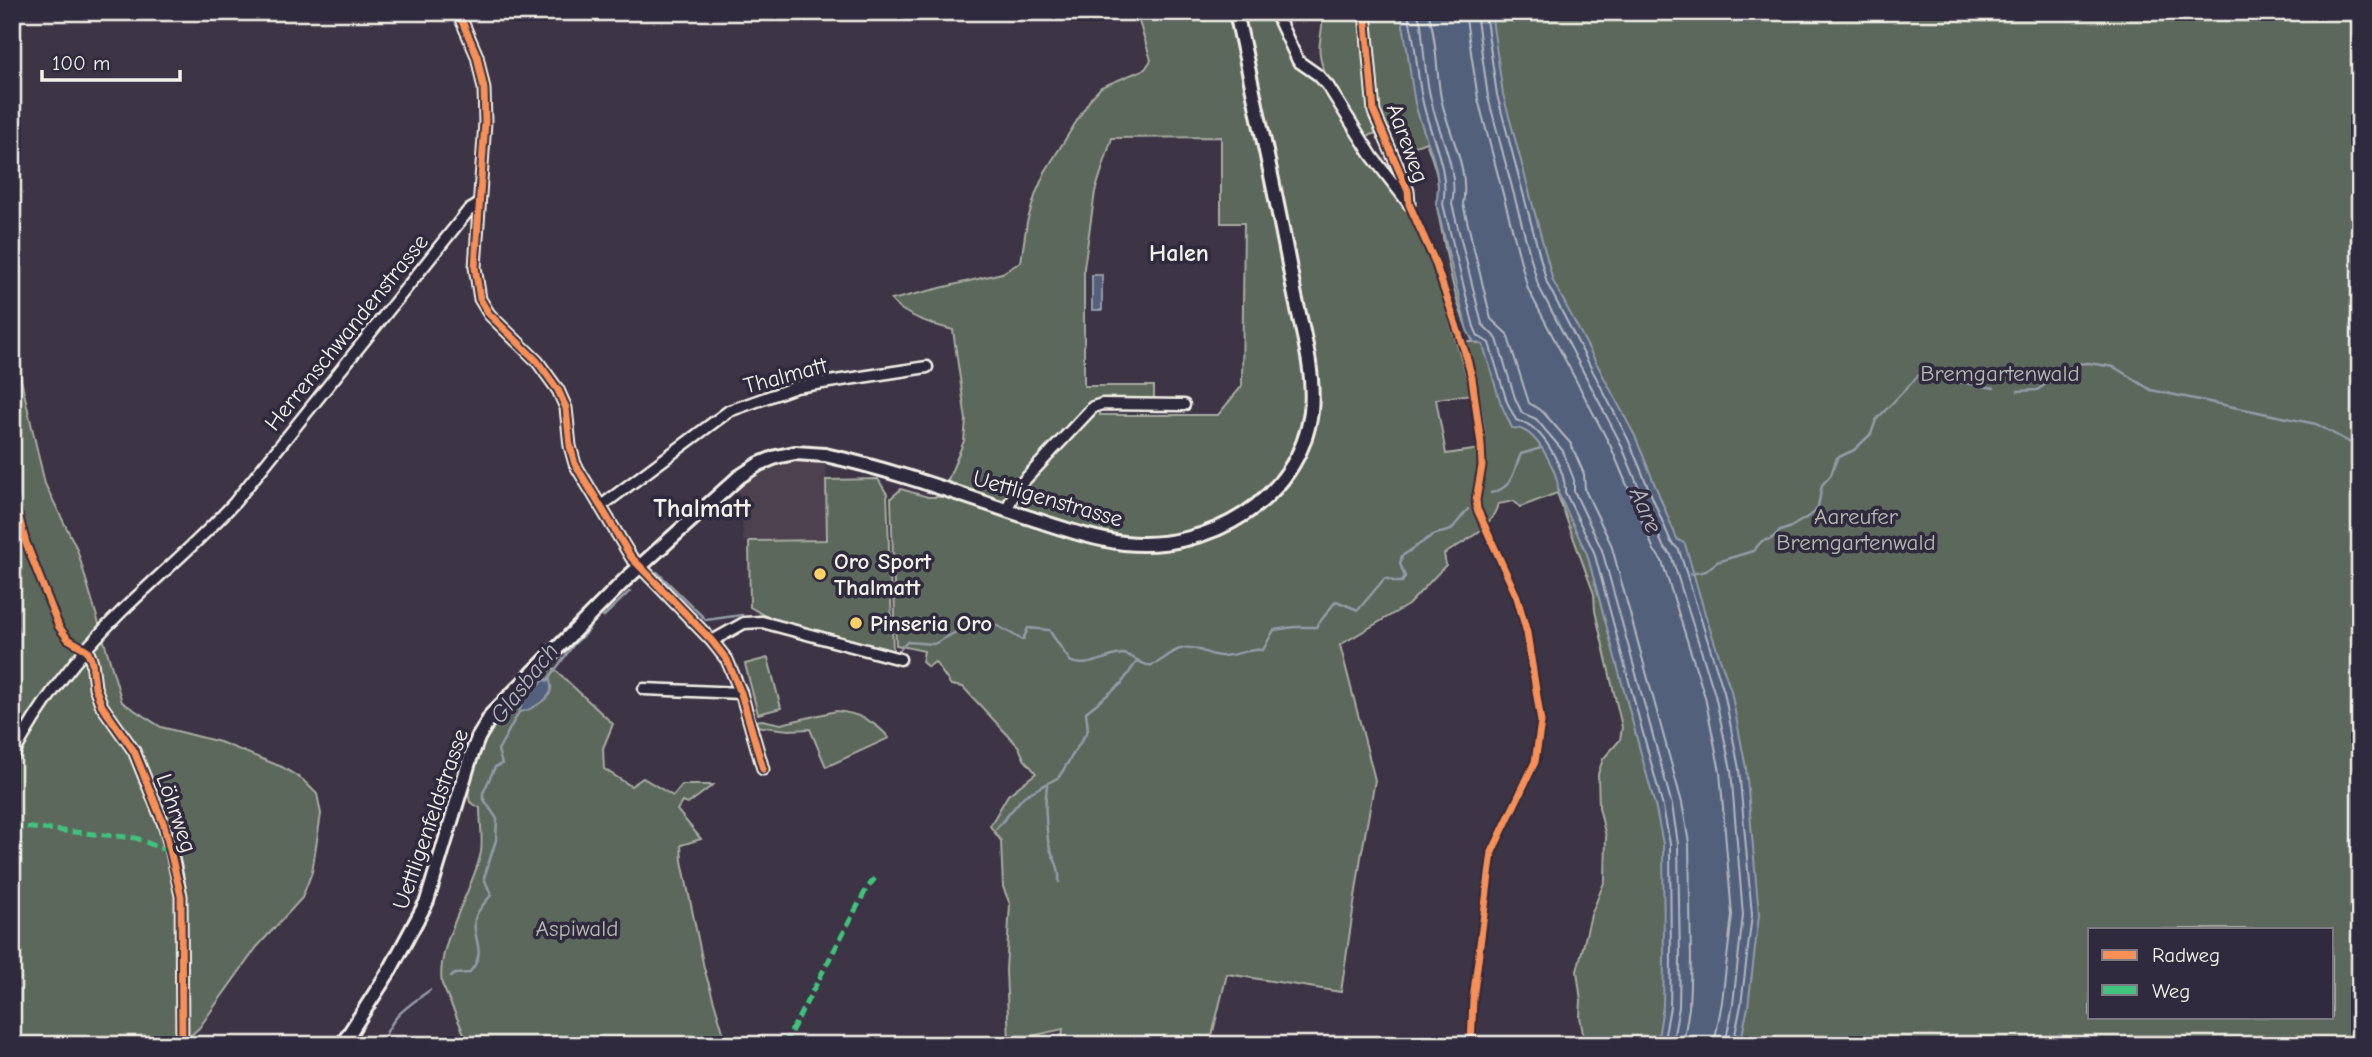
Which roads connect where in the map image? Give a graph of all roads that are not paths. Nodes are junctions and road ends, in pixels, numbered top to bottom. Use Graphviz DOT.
graph roads {
  1 [pos="458,12"];
  2 [pos="1236,12"];
  3 [pos="1275,12"];
  4 [pos="1365,12"];
  5 [pos="478,205"];
  6 [pos="927,367"];
  7 [pos="1184,405"];
  8 [pos="601,506"];
  9 [pos="1006,510"];
  10 [pos="640,566"];
  11 [pos="712,641"];
  12 [pos="87,650"];
  13 [pos="900,659"];
  14 [pos="644,689"];
  15 [pos="741,693"];
  16 [pos="12,758"];
  17 [pos="763,769"];
  18 [pos="182,1045"];
  19 [pos="342,1045"];
  1 -- 5 [label="street"];
  2 -- 9 [label="main road, Uettligenstrasse"];
  3 -- 4 [label="street, Aareweg"];
  5 -- 8 [label="street"];
  5 -- 12 [label="street, Herrenschwandenstrasse"];
  6 -- 8 [label="street, Thalmatt"];
  7 -- 9 [label="street"];
  8 -- 10 [label="street"];
  9 -- 10 [label="main road, Uettligenstrasse"];
  10 -- 11 [label="street"];
  10 -- 19 [label="main road, Uettligenfeldstrasse"];
  11 -- 13 [label="street"];
  11 -- 15 [label="street"];
  12 -- 16 [label="street, Herrenschwandenstrasse"];
  12 -- 18 [label="street, Löhrweg"];
  14 -- 15 [label="street"];
  15 -- 17 [label="street"];
}
